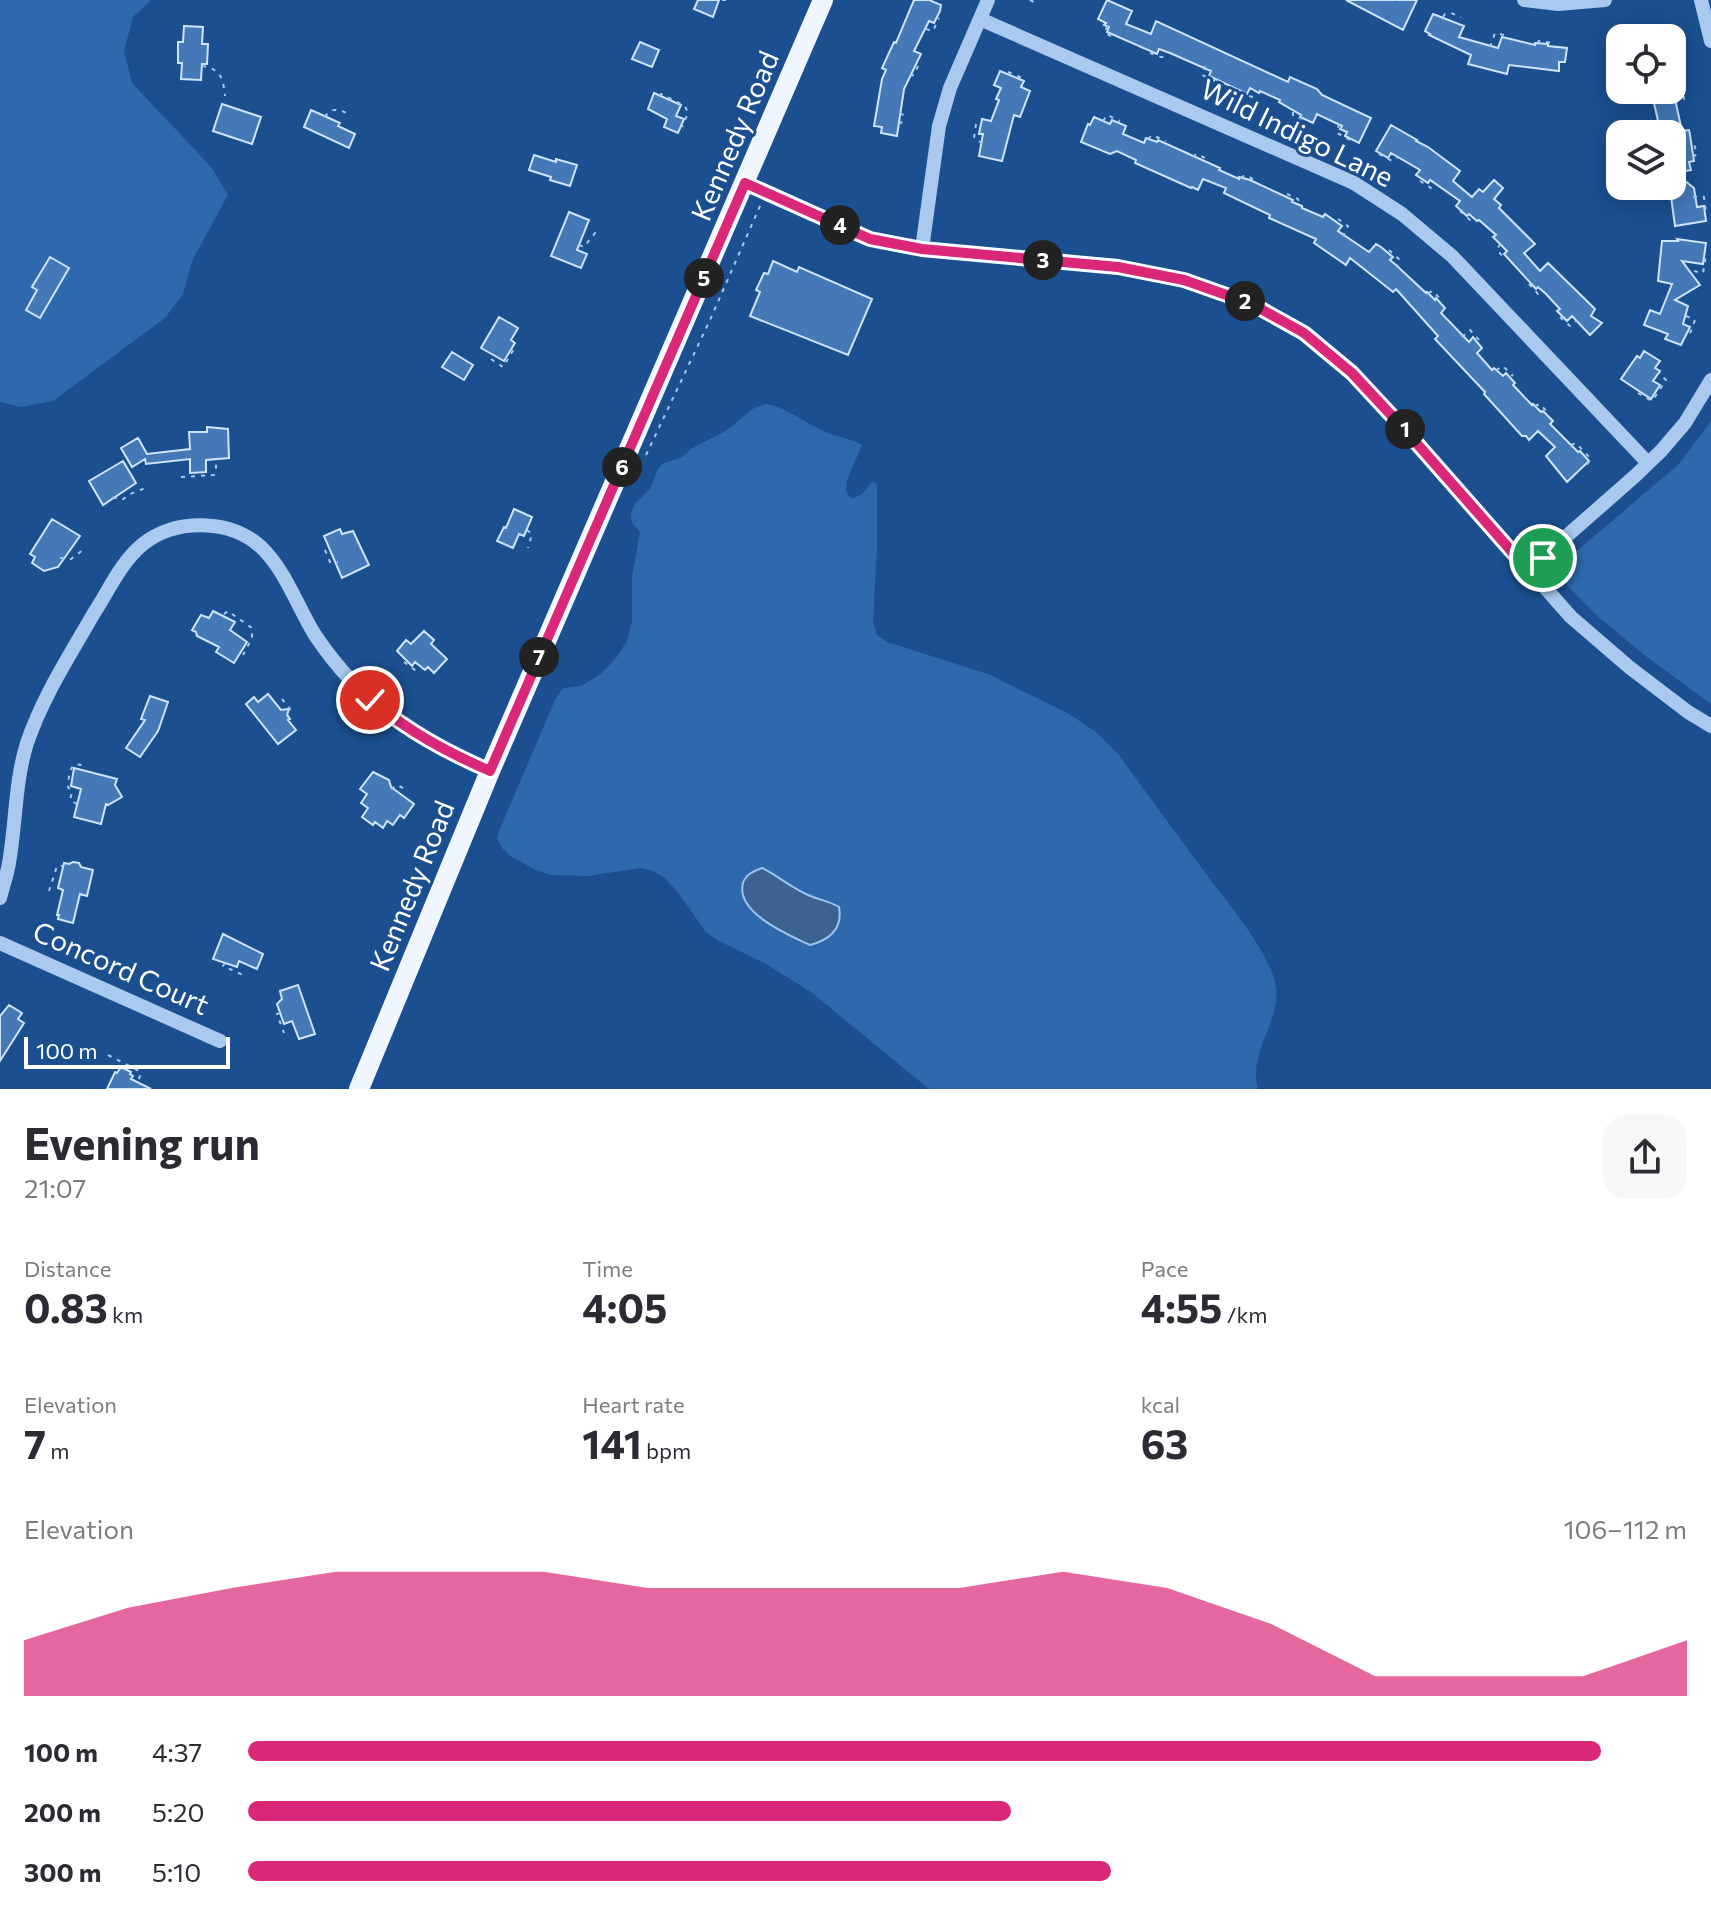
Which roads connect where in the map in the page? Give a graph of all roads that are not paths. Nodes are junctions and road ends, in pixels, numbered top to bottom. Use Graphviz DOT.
graph roads {
  1 [pos="823,0"];
  2 [pos="988,0"];
  3 [pos="1524,0"];
  4 [pos="1605,0"];
  5 [pos="1701,0"];
  6 [pos="980,19"];
  7 [pos="1711,41"];
  8 [pos="745,183"];
  9 [pos="922,249"];
  10 [pos="1711,380"];
  11 [pos="1648,463"];
  12 [pos="1528,570"];
  13 [pos="1711,726"];
  14 [pos="490,771"];
  15 [pos="0,898"];
  16 [pos="0,943"];
  17 [pos="220,1041"];
  18 [pos="359,1089"];
  1 -- 8 [label="main road, Kennedy Road"];
  2 -- 6 [label="street"];
  3 -- 4 [label="street"];
  5 -- 7 [label="street"];
  6 -- 9 [label="street"];
  6 -- 11 [label="street, Wild Indigo Lane"];
  8 -- 9 [label="street"];
  8 -- 14 [label="main road, Kennedy Road"];
  9 -- 12 [label="street"];
  10 -- 11 [label="street"];
  11 -- 12 [label="street"];
  12 -- 13 [label="street"];
  14 -- 15 [label="street"];
  14 -- 18 [label="main road, Kennedy Road"];
  16 -- 17 [label="street, Concord Court"];
}
